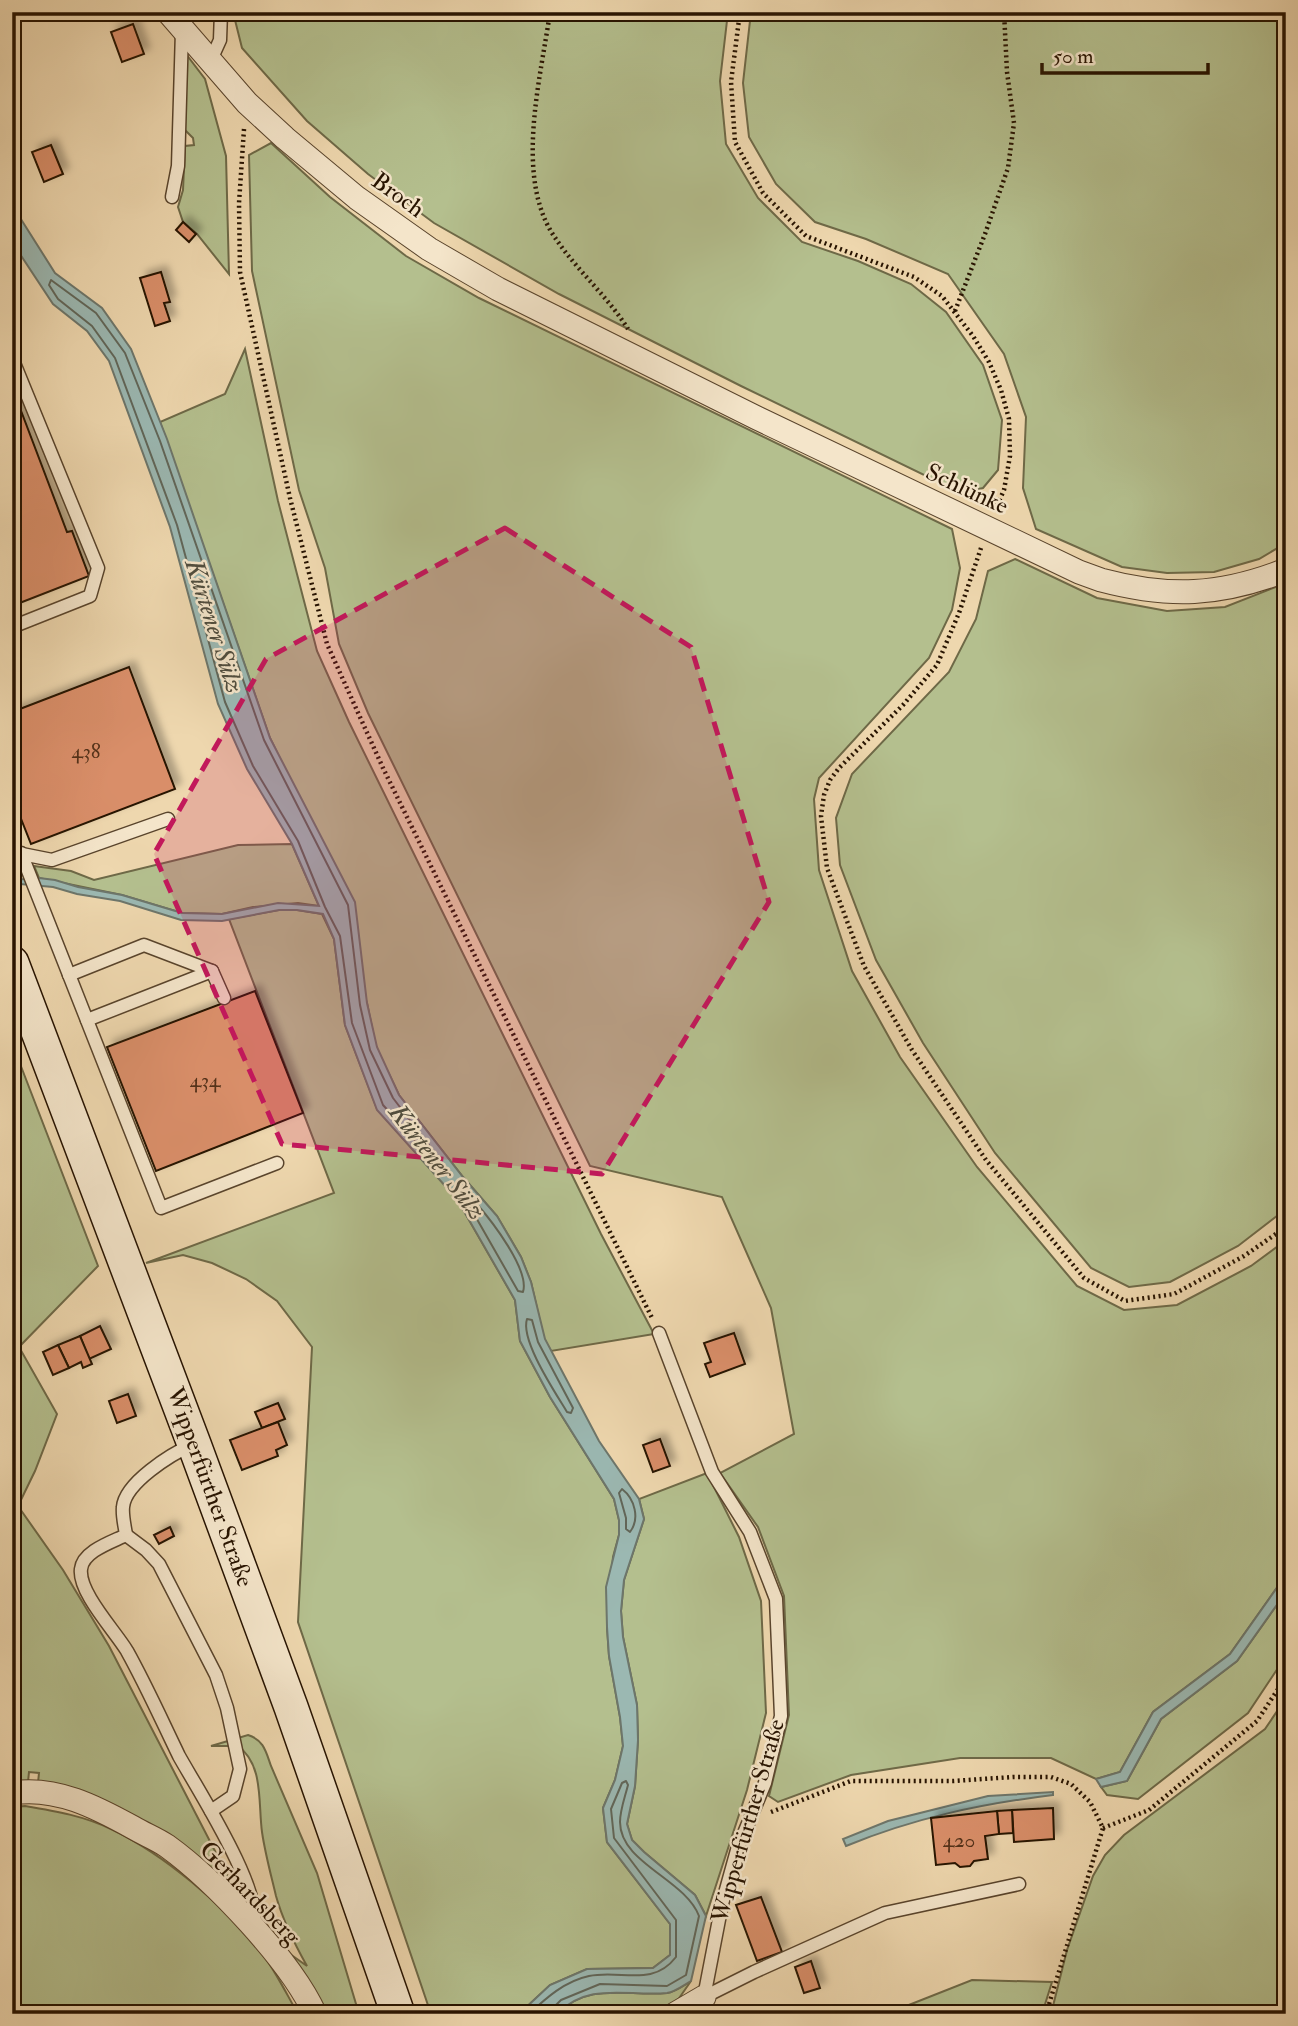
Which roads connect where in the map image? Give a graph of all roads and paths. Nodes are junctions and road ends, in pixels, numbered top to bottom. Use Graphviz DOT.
graph roads {
  1 [pos="168,12"];
  2 [pos="221,12"];
  3 [pos="550,12"];
  4 [pos="740,12"];
  5 [pos="1004,12"];
  6 [pos="182,31"];
  7 [pos="210,63"];
  8 [pos="247,103"];
  9 [pos="172,197"];
  10 [pos="954,310"];
  11 [pos="12,358"];
  12 [pos="642,362"];
  13 [pos="988,527"];
  14 [pos="1286,570"];
  15 [pos="12,627"];
  16 [pos="168,819"];
  17 [pos="17,853"];
  18 [pos="12,963"];
  19 [pos="212,971"];
  20 [pos="69,975"];
  21 [pos="224,998"];
  22 [pos="86,1020"];
  23 [pos="277,1163"];
  24 [pos="1286,1227"];
  25 [pos="659,1333"];
  26 [pos="194,1444"];
  27 [pos="126,1535"];
  28 [pos="1286,1677"];
  29 [pos="12,1793"];
  30 [pos="211,1811"];
  31 [pos="752,1815"];
  32 [pos="1103,1828"];
  33 [pos="1018,1884"];
  34 [pos="252,1928"];
  35 [pos="704,1997"];
  36 [pos="315,2014"];
  37 [pos="398,2014"];
  38 [pos="675,2014"];
  39 [pos="1046,2014"];
  1 -- 6 [label="street, Broch"];
  2 -- 7 [label="lane"];
  3 -- 12 [label="path"];
  4 -- 10 [label="path"];
  5 -- 10 [label="path"];
  6 -- 7 [label="street, Broch"];
  6 -- 9 [label="lane"];
  7 -- 8 [label="street, Broch"];
  8 -- 12 [label="street, Broch"];
  8 -- 25 [label="path"];
  10 -- 13 [label="path"];
  11 -- 15 [label="lane"];
  12 -- 13 [label="street, Schlünke"];
  13 -- 14 [label="street, Schlünke"];
  13 -- 24 [label="path"];
  16 -- 17 [label="lane"];
  17 -- 20 [label="lane"];
  18 -- 26 [label="main road, Wipperfürther Straße"];
  19 -- 20 [label="lane"];
  19 -- 21 [label="lane"];
  19 -- 22 [label="lane"];
  20 -- 22 [label="lane"];
  22 -- 23 [label="lane"];
  25 -- 31 [label="lane, Wipperfürther Straße"];
  26 -- 27 [label="lane"];
  26 -- 37 [label="main road, Wipperfürther Straße"];
  27 -- 30 [label="lane"];
  27 -- 30 [label="lane"];
  28 -- 32 [label="path"];
  29 -- 34 [label="street, Gerhardsberg"];
  30 -- 34 [label="lane"];
  31 -- 32 [label="path"];
  31 -- 35 [label="lane, Wipperfürther Straße"];
  32 -- 39 [label="path"];
  33 -- 35 [label="lane"];
  34 -- 36 [label="street, Gerhardsberg"];
  35 -- 38 [label="street"];
}
